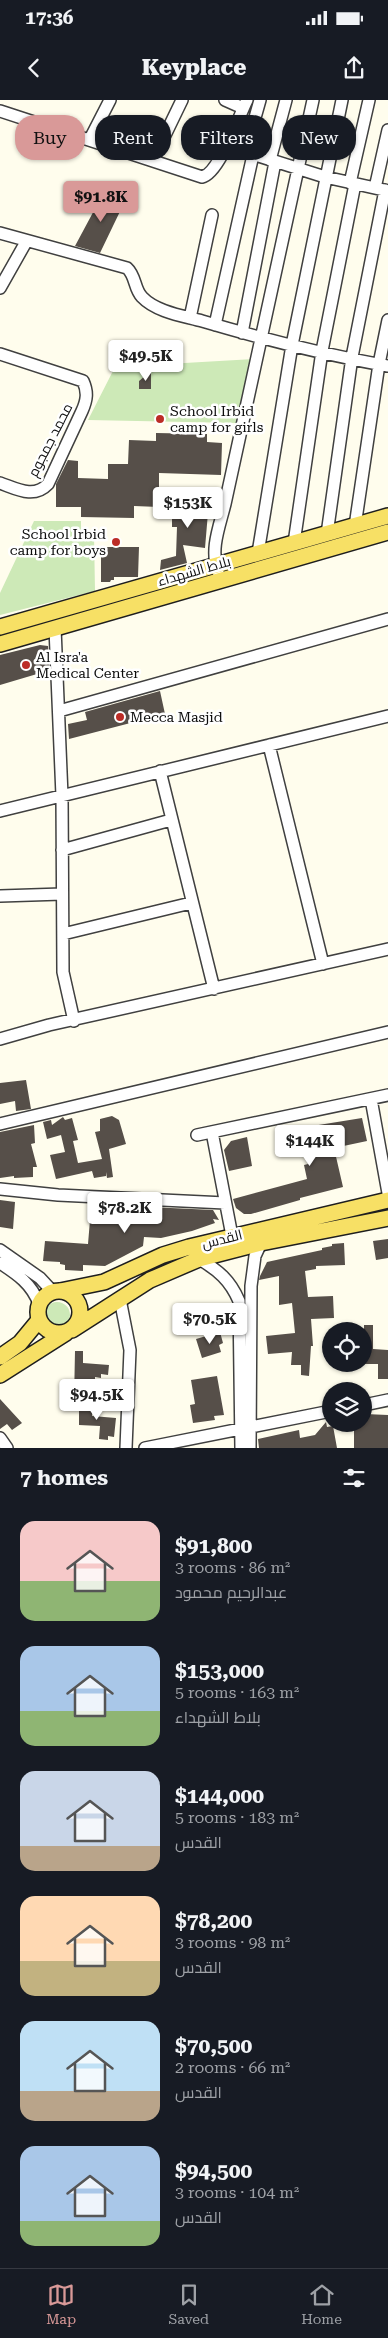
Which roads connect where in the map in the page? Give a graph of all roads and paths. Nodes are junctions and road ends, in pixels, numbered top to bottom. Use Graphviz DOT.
graph roads {
  1 [pos="110,100"];
  2 [pos="182,100"];
  3 [pos="225,100"];
  4 [pos="260,100"];
  5 [pos="286,100"];
  6 [pos="313,100"];
  7 [pos="342,100"];
  8 [pos="369,100"];
  9 [pos="245,104"];
  10 [pos="0,110"];
  11 [pos="257,115"];
  12 [pos="171,123"];
  13 [pos="388,130"];
  14 [pos="90,139"];
  15 [pos="95,141"];
  16 [pos="153,160"];
  17 [pos="217,160"];
  18 [pos="248,160"];
  19 [pos="269,160"];
  20 [pos="272,161"];
  21 [pos="297,168"];
  22 [pos="325,177"];
  23 [pos="352,184"];
  24 [pos="383,190"];
  25 [pos="212,215"];
  26 [pos="0,234"];
  27 [pos="26,242"];
  28 [pos="0,288"];
  29 [pos="190,318"];
  30 [pos="388,320"];
  31 [pos="215,325"];
  32 [pos="242,333"];
  33 [pos="261,339"];
  34 [pos="292,344"];
  35 [pos="322,351"];
  36 [pos="0,354"];
  37 [pos="352,357"];
  38 [pos="384,365"];
  39 [pos="0,484"];
  40 [pos="388,516"];
  41 [pos="355,526"];
  42 [pos="388,532"];
  43 [pos="327,534"];
  44 [pos="294,543"];
  45 [pos="258,553"];
  46 [pos="215,564"];
  47 [pos="221,581"];
  48 [pos="388,618"];
  49 [pos="0,627"];
  50 [pos="55,628"];
  51 [pos="0,644"];
  52 [pos="59,711"];
  53 [pos="388,716"];
  54 [pos="269,746"];
  55 [pos="160,771"];
  56 [pos="62,796"];
  57 [pos="0,811"];
  58 [pos="171,820"];
  59 [pos="62,850"];
  60 [pos="62,894"];
  61 [pos="0,896"];
  62 [pos="191,903"];
  63 [pos="63,934"];
  64 [pos="388,949"];
  65 [pos="323,964"];
  66 [pos="214,989"];
  67 [pos="74,1021"];
  68 [pos="388,1032"];
  69 [pos="0,1039"];
  70 [pos="388,1095"];
  71 [pos="372,1099"];
  72 [pos="0,1124"];
  73 [pos="212,1132"];
  74 [pos="197,1135"];
  75 [pos="0,1189"];
  76 [pos="388,1193"];
  77 [pos="388,1200"];
  78 [pos="225,1203"];
  79 [pos="388,1218"];
  80 [pos="232,1236"];
  81 [pos="261,1244"];
  82 [pos="0,1250"];
  83 [pos="199,1259"];
  84 [pos="0,1263"];
  85 [pos="56,1291"];
  86 [pos="120,1299"];
  87 [pos="39,1304"];
  88 [pos="39,1320"];
  89 [pos="69,1331"];
  90 [pos="0,1357"];
  91 [pos="0,1375"];
  92 [pos="388,1400"];
  93 [pos="372,1403"];
  94 [pos="322,1413"];
  95 [pos="245,1428"];
  96 [pos="0,1438"];
  97 [pos="7,1448"];
  98 [pos="126,1448"];
  99 [pos="145,1448"];
  100 [pos="240,1448"];
  101 [pos="250,1448"];
  1 -- 14 [label="street"];
  2 -- 12 [label="street"];
  3 -- 9 [label="street"];
  4 -- 11 [label="street"];
  5 -- 20 [label="street"];
  6 -- 21 [label="street"];
  7 -- 22 [label="street"];
  8 -- 23 [label="street"];
  10 -- 14 [label="street"];
  13 -- 24 [label="street"];
  14 -- 15 [label="street"];
  16 -- 17 [label="street"];
  18 -- 31 [label="street"];
  19 -- 20 [label="street"];
  20 -- 21 [label="street"];
  20 -- 32 [label="street"];
  21 -- 22 [label="street"];
  21 -- 33 [label="street"];
  22 -- 23 [label="street"];
  22 -- 34 [label="street"];
  23 -- 24 [label="street"];
  23 -- 35 [label="street"];
  24 -- 37 [label="street"];
  25 -- 29 [label="street"];
  26 -- 27 [label="street"];
  27 -- 28 [label="street"];
  27 -- 29 [label="street"];
  29 -- 31 [label="street"];
  30 -- 38 [label="street"];
  31 -- 32 [label="street"];
  32 -- 33 [label="street"];
  33 -- 34 [label="street"];
  33 -- 46 [label="street"];
  34 -- 35 [label="street"];
  34 -- 45 [label="street"];
  35 -- 37 [label="street"];
  35 -- 44 [label="street"];
  36 -- 39 [label="street, محمد جمجوم"];
  37 -- 38 [label="street"];
  37 -- 43 [label="street"];
  38 -- 41 [label="street"];
  40 -- 41 [label="main road, بلاط الشهداء"];
  41 -- 43 [label="main road, بلاط الشهداء"];
  42 -- 47 [label="main road"];
  43 -- 44 [label="main road, بلاط الشهداء"];
  44 -- 45 [label="main road, بلاط الشهداء"];
  45 -- 46 [label="main road, بلاط الشهداء"];
  46 -- 47 [label="street"];
  46 -- 49 [label="main road, بلاط الشهداء"];
  47 -- 50 [label="main road"];
  48 -- 52 [label="street"];
  50 -- 51 [label="main road"];
  50 -- 52 [label="street"];
  52 -- 56 [label="street"];
  53 -- 54 [label="street"];
  54 -- 55 [label="street"];
  54 -- 65 [label="street"];
  55 -- 56 [label="street"];
  55 -- 58 [label="street"];
  56 -- 57 [label="street"];
  56 -- 59 [label="street"];
  58 -- 59 [label="street"];
  58 -- 62 [label="street"];
  59 -- 60 [label="street"];
  60 -- 61 [label="street"];
  60 -- 63 [label="street"];
  62 -- 63 [label="street"];
  62 -- 66 [label="street"];
  63 -- 67 [label="street"];
  64 -- 65 [label="street"];
  65 -- 66 [label="street"];
  66 -- 67 [label="street"];
  67 -- 69 [label="street"];
  68 -- 72 [label="street"];
  70 -- 71 [label="street"];
  71 -- 73 [label="street"];
  71 -- 76 [label="street"];
  73 -- 74 [label="street"];
  73 -- 78 [label="street"];
  75 -- 78 [label="street"];
  77 -- 80 [label="main road, القدس"];
  78 -- 80 [label="street"];
  79 -- 81 [label="main road, القدس"];
  80 -- 85 [label="main road, القدس"];
  81 -- 83 [label="main road, القدس"];
  81 -- 95 [label="street"];
  82 -- 85 [label="street"];
  83 -- 86 [label="main road, القدس"];
  83 -- 95 [label="street"];
  84 -- 87 [label="street"];
  85 -- 87 [label="main road"];
  85 -- 89 [label="main road"];
  86 -- 89 [label="main road, القدس"];
  86 -- 98 [label="street"];
  87 -- 88 [label="main road"];
  88 -- 89 [label="main road"];
  88 -- 90 [label="main road"];
  89 -- 91 [label="main road, القدس"];
  92 -- 93 [label="street"];
  94 -- 95 [label="street"];
  95 -- 99 [label="street"];
  95 -- 100 [label="street"];
  95 -- 101 [label="street"];
  96 -- 97 [label="street"];
}
